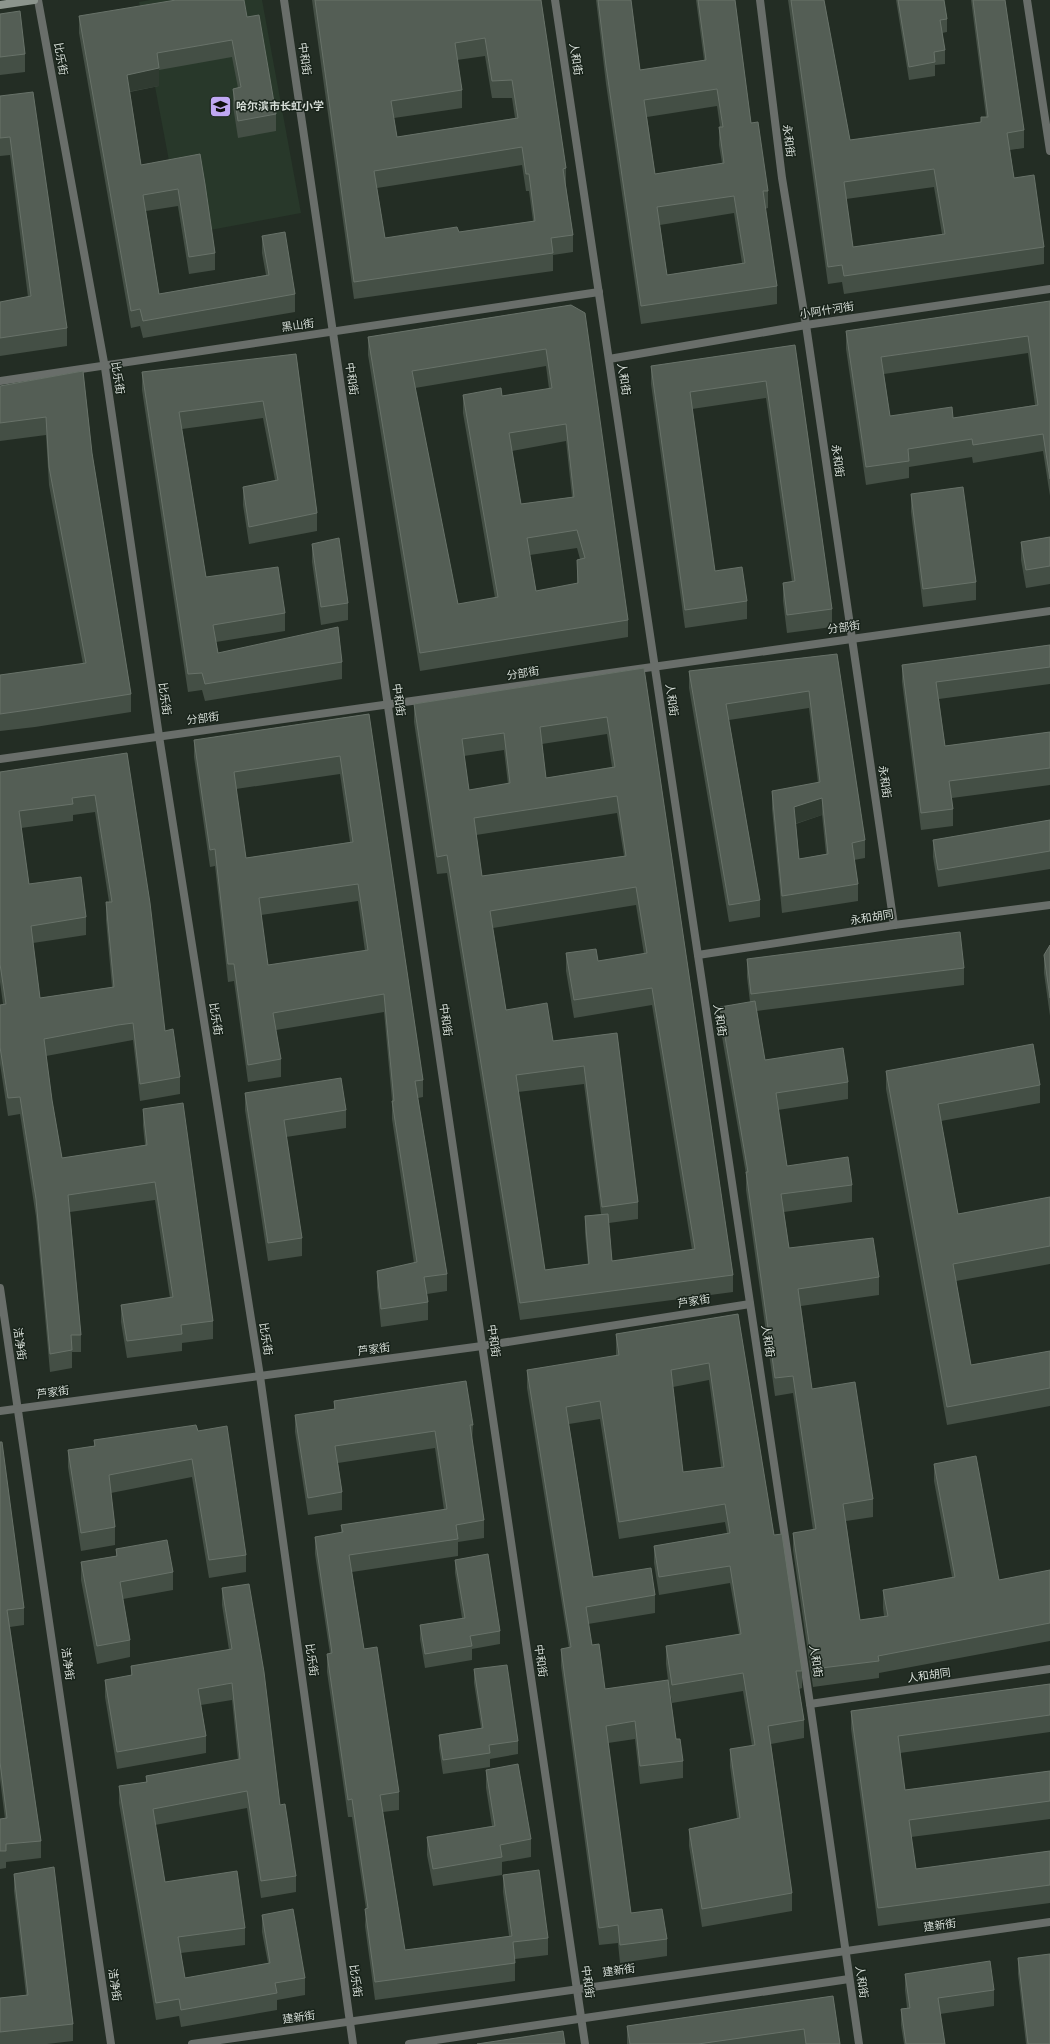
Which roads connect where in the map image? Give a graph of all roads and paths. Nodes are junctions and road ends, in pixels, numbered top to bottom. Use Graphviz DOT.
graph roads {
  1 [pos="34,0"];
  2 [pos="38,0"];
  3 [pos="284,0"];
  4 [pos="555,0"];
  5 [pos="760,0"];
  6 [pos="1028,0"];
  7 [pos="0,5"];
  8 [pos="1050,151"];
  9 [pos="1050,289"];
  10 [pos="599,292"];
  11 [pos="806,325"];
  12 [pos="333,332"];
  13 [pos="609,359"];
  14 [pos="104,366"];
  15 [pos="0,381"];
  16 [pos="1050,611"];
  17 [pos="852,638"];
  18 [pos="655,665"];
  19 [pos="388,705"];
  20 [pos="159,736"];
  21 [pos="0,759"];
  22 [pos="1050,905"];
  23 [pos="894,925"];
  24 [pos="698,955"];
  25 [pos="0,1288"];
  26 [pos="750,1304"];
  27 [pos="482,1346"];
  28 [pos="260,1376"];
  29 [pos="18,1409"];
  30 [pos="0,1411"];
  31 [pos="1050,1669"];
  32 [pos="810,1704"];
  33 [pos="1050,1922"];
  34 [pos="846,1951"];
  35 [pos="850,1978"];
  36 [pos="577,1988"];
  37 [pos="581,2019"];
  38 [pos="350,2022"];
  39 [pos="112,2044"];
  40 [pos="192,2044"];
  41 [pos="353,2044"];
  42 [pos="409,2044"];
  43 [pos="585,2044"];
  44 [pos="859,2044"];
  1 -- 7 [label="main road"];
  2 -- 14 [label="street, 比乐街"];
  3 -- 12 [label="street, 中和街"];
  4 -- 10 [label="street, 人和街"];
  5 -- 11 [label="street, 永和街"];
  6 -- 8 [label="street"];
  9 -- 11 [label="street, 小阿什河街"];
  10 -- 12 [label="street, 黑山街"];
  10 -- 13 [label="street, 人和街"];
  11 -- 13 [label="street, 小阿什河街"];
  11 -- 17 [label="street, 永和街"];
  12 -- 14 [label="street, 黑山街"];
  12 -- 19 [label="street, 中和街"];
  13 -- 18 [label="street, 人和街"];
  14 -- 15 [label="street, 黑山街"];
  14 -- 20 [label="street, 比乐街"];
  16 -- 17 [label="street, 分部街"];
  17 -- 18 [label="street, 分部街"];
  17 -- 23 [label="street, 永和街"];
  18 -- 19 [label="street, 分部街"];
  18 -- 24 [label="street, 人和街"];
  19 -- 20 [label="street, 分部街"];
  19 -- 27 [label="street, 中和街"];
  20 -- 21 [label="street, 分部街"];
  20 -- 28 [label="street, 比乐街"];
  22 -- 23 [label="street, 永和胡同"];
  23 -- 24 [label="street, 永和胡同"];
  24 -- 26 [label="street, 人和街"];
  25 -- 29 [label="street, 洁净街"];
  26 -- 27 [label="street, 芦家街"];
  26 -- 32 [label="street, 人和街"];
  27 -- 28 [label="street, 芦家街"];
  27 -- 36 [label="street, 中和街"];
  28 -- 29 [label="street, 芦家街"];
  28 -- 38 [label="street, 比乐街"];
  29 -- 30 [label="street, 芦家街"];
  29 -- 39 [label="street, 洁净街"];
  31 -- 32 [label="street, 人和胡同"];
  32 -- 34 [label="street, 人和街"];
  33 -- 34 [label="street, 建新街"];
  34 -- 35 [label="street, 人和街"];
  34 -- 36 [label="street, 建新街"];
  35 -- 37 [label="street"];
  35 -- 44 [label="street, 人和街"];
  36 -- 37 [label="street, 中和街"];
  36 -- 38 [label="street, 建新街"];
  37 -- 42 [label="street"];
  37 -- 43 [label="street, 中和街"];
  38 -- 40 [label="street, 建新街"];
  38 -- 41 [label="street, 比乐街"];
}
